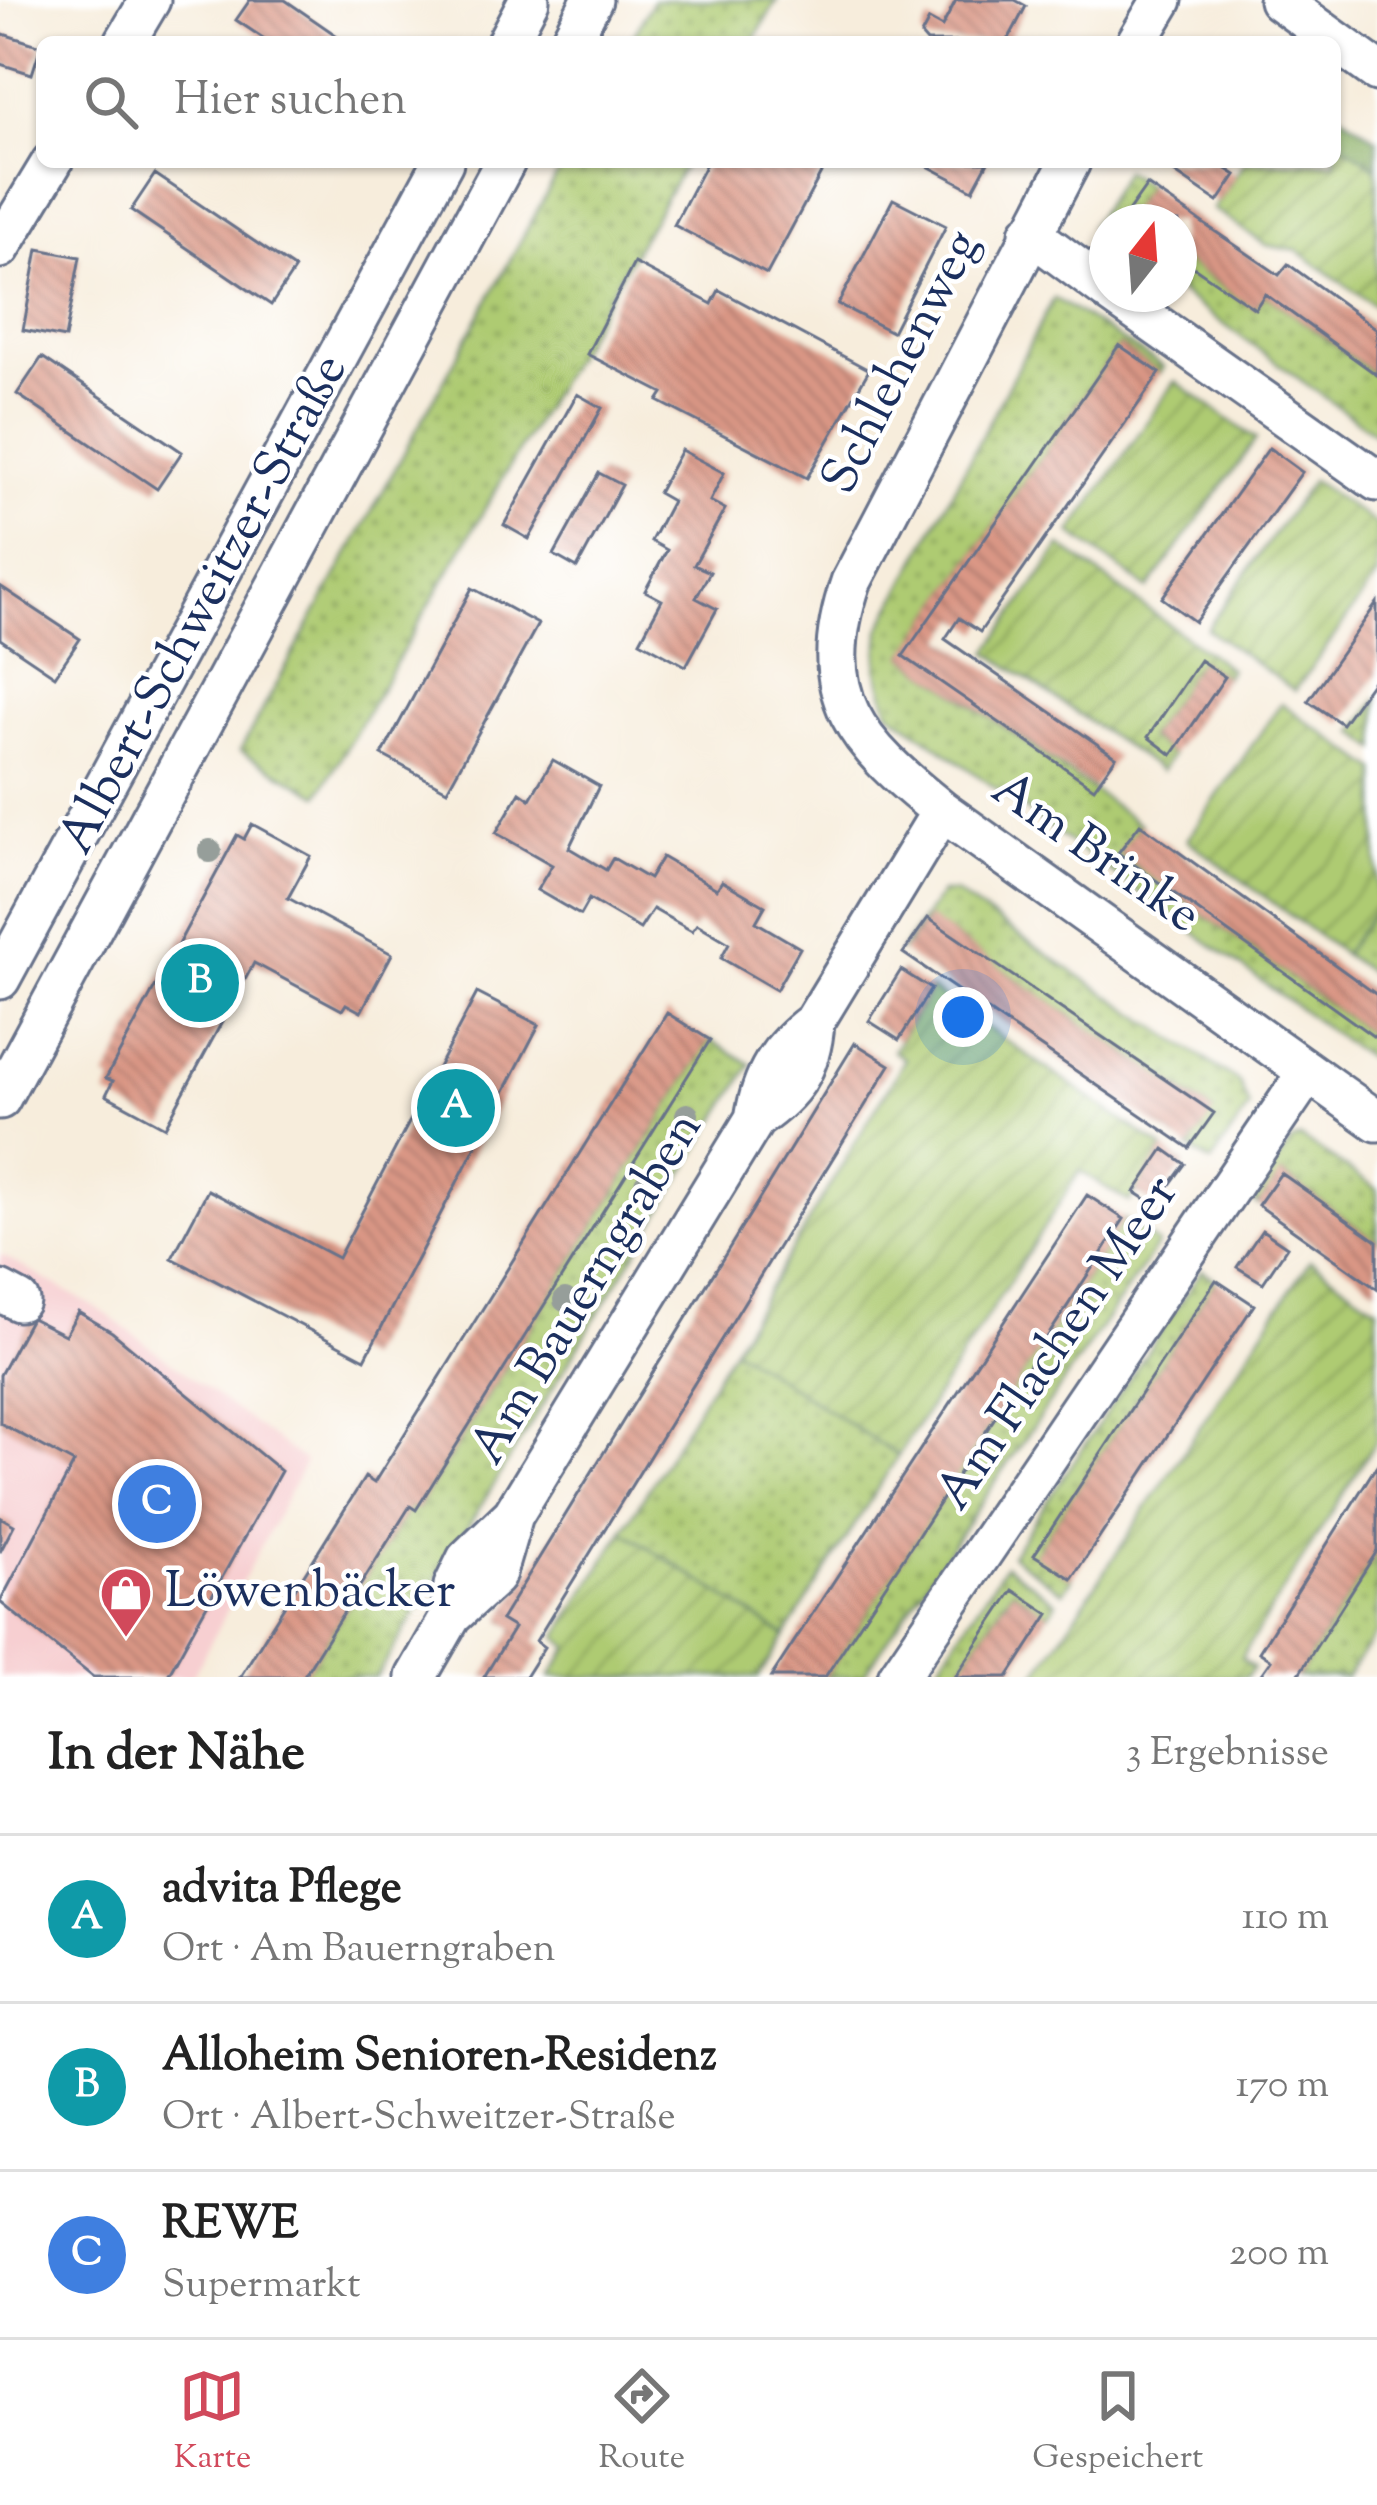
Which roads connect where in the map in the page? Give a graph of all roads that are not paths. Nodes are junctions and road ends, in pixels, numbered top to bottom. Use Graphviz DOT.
graph roads {
  1 [pos="150,0"];
  2 [pos="529,0"];
  3 [pos="592,0"];
  4 [pos="1162,0"];
  5 [pos="1279,0"];
  6 [pos="129,36"];
  7 [pos="510,36"];
  8 [pos="573,36"];
  9 [pos="1141,36"];
  10 [pos="1329,36"];
  11 [pos="1341,45"];
  12 [pos="1377,71"];
  13 [pos="48,168"];
  14 [pos="440,168"];
  15 [pos="502,168"];
  16 [pos="1067,168"];
  17 [pos="1030,233"];
  18 [pos="0,248"];
  19 [pos="1089,277"];
  20 [pos="1138,312"];
  21 [pos="1377,481"];
  22 [pos="839,616"];
  23 [pos="942,812"];
  24 [pos="0,979"];
  25 [pos="1308,1072"];
  26 [pos="0,1099"];
  27 [pos="1377,1121"];
  28 [pos="416,1677"];
  29 [pos="898,1677"];
  1 -- 6 [label="street"];
  2 -- 7 [label="street"];
  3 -- 8 [label="street"];
  4 -- 9 [label="street"];
  5 -- 10 [label="street"];
  11 -- 12 [label="street"];
  13 -- 18 [label="street"];
  14 -- 24 [label="street, Albert-Schweitzer-Straße"];
  15 -- 26 [label="street, Albert-Schweitzer-Straße"];
  16 -- 17 [label="street, Schlehenweg"];
  17 -- 19 [label="street"];
  17 -- 22 [label="street, Schlehenweg"];
  20 -- 21 [label="street"];
  22 -- 23 [label="street, Am Brinke"];
  23 -- 25 [label="street, Am Brinke"];
  23 -- 28 [label="street, Am Bauerngraben"];
  25 -- 27 [label="street, Am Brinke"];
  25 -- 29 [label="street, Am Flachen Meer"];
}
